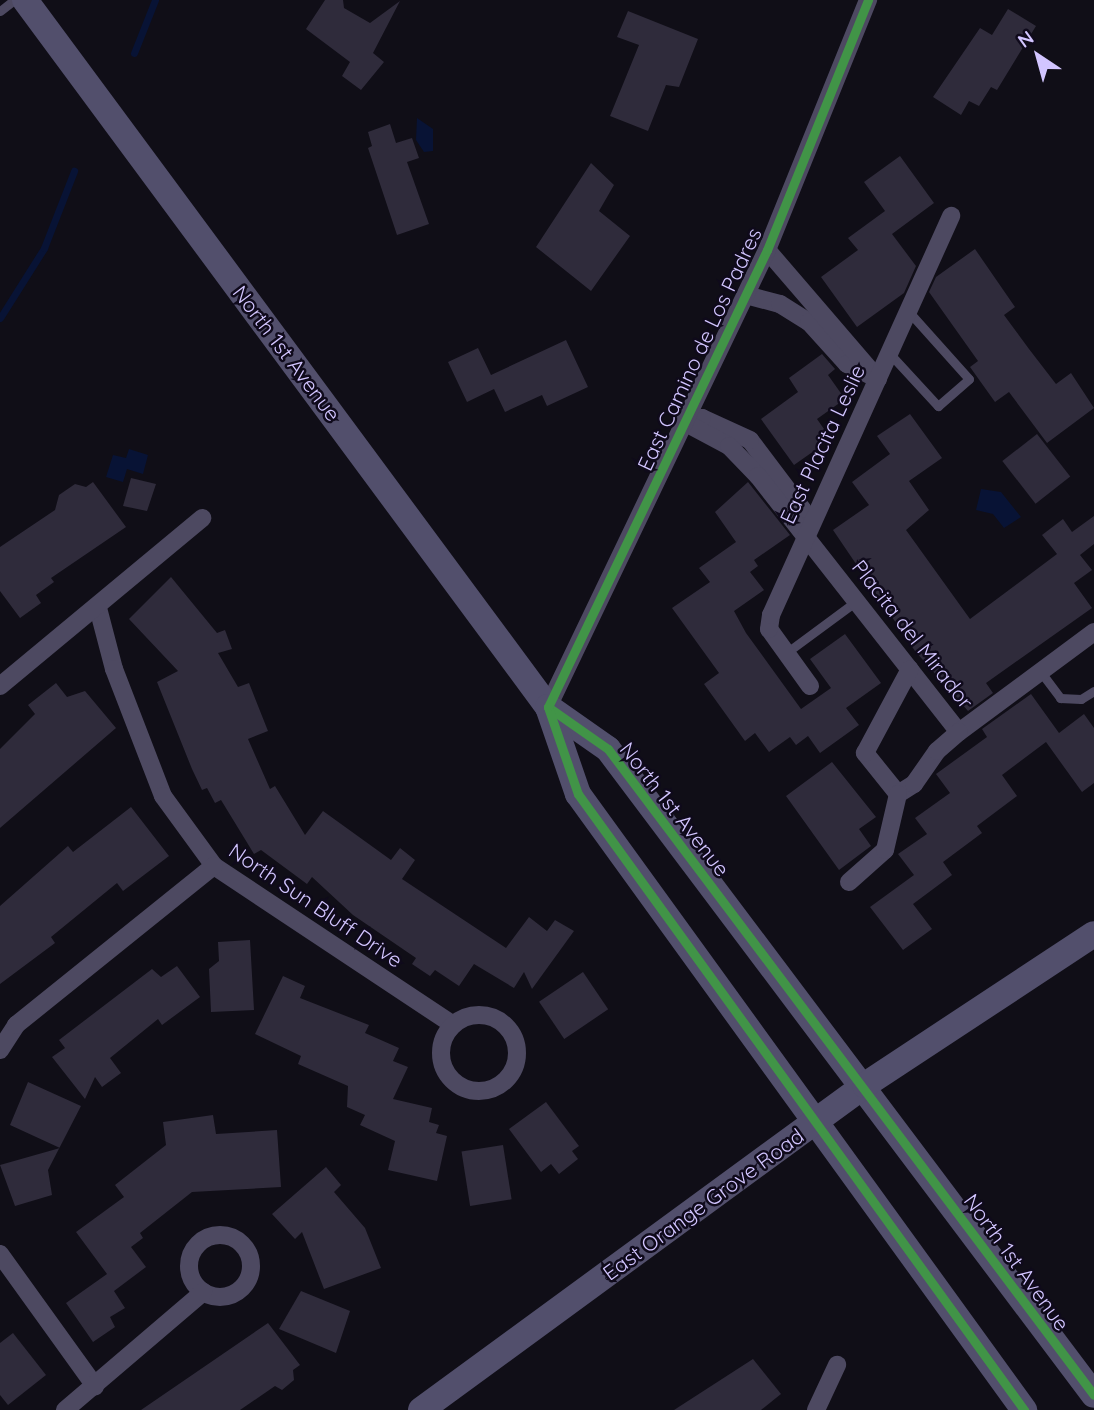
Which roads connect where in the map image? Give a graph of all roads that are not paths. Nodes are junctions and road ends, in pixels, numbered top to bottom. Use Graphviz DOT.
graph roads {
  1 [pos="14,0"];
  2 [pos="25,0"];
  3 [pos="868,0"];
  4 [pos="0,10"];
  5 [pos="951,216"];
  6 [pos="767,250"];
  7 [pos="746,295"];
  8 [pos="909,312"];
  9 [pos="890,354"];
  10 [pos="878,379"];
  11 [pos="684,422"];
  12 [pos="202,518"];
  13 [pos="805,532"];
  14 [pos="858,600"];
  15 [pos="98,607"];
  16 [pos="1094,632"];
  17 [pos="786,653"];
  18 [pos="910,669"];
  19 [pos="1040,671"];
  20 [pos="810,686"];
  21 [pos="0,687"];
  22 [pos="1094,691"];
  23 [pos="548,707"];
  24 [pos="959,732"];
  25 [pos="898,793"];
  26 [pos="214,866"];
  27 [pos="849,882"];
  28 [pos="1094,934"];
  29 [pos="453,1025"];
  30 [pos="0,1050"];
  31 [pos="865,1085"];
  32 [pos="818,1120"];
  33 [pos="0,1254"];
  34 [pos="202,1292"];
  35 [pos="837,1365"];
  36 [pos="95,1386"];
  37 [pos="1094,1395"];
  38 [pos="65,1410"];
  39 [pos="421,1410"];
  40 [pos="816,1410"];
  41 [pos="1024,1410"];
  1 -- 4 [label="lane"];
  2 -- 23 [label="main road, North 1st Avenue"];
  3 -- 6 [label="street, East Camino de Los Padres"];
  5 -- 8 [label="street, East Placita Leslie"];
  6 -- 7 [label="street, East Camino de Los Padres"];
  6 -- 10 [label="street"];
  7 -- 10 [label="street"];
  7 -- 11 [label="street, East Camino de Los Padres"];
  8 -- 9 [label="street, East Placita Leslie"];
  8 -- 9 [label="lane"];
  9 -- 10 [label="street, East Placita Leslie"];
  10 -- 13 [label="street, East Placita Leslie"];
  11 -- 13 [label="street, Placita del Mirador"];
  11 -- 23 [label="street, East Camino de Los Padres"];
  12 -- 15 [label="street"];
  13 -- 14 [label="street, Placita del Mirador"];
  13 -- 17 [label="street, East Placita Leslie"];
  14 -- 17 [label="lane"];
  14 -- 18 [label="street, Placita del Mirador"];
  15 -- 21 [label="street"];
  15 -- 26 [label="street, North Sun Bluff Drive"];
  16 -- 19 [label="street, Placita del Mirador"];
  17 -- 20 [label="street, East Placita Leslie"];
  18 -- 24 [label="street, Placita del Mirador"];
  18 -- 25 [label="street"];
  19 -- 22 [label="lane"];
  19 -- 24 [label="street, Placita del Mirador"];
  23 -- 31 [label="main road, North 1st Avenue"];
  23 -- 32 [label="main road, North 1st Avenue"];
  24 -- 25 [label="street"];
  25 -- 27 [label="street"];
  26 -- 29 [label="street, North Sun Bluff Drive"];
  26 -- 30 [label="street"];
  28 -- 31 [label="main road, East Orange Grove Road"];
  29 -- 29 [label="street"];
  31 -- 32 [label="main road, East Orange Grove Road"];
  31 -- 37 [label="main road, North 1st Avenue"];
  32 -- 39 [label="main road, East Orange Grove Road"];
  32 -- 41 [label="main road, North 1st Avenue"];
  33 -- 36 [label="street"];
  34 -- 36 [label="street"];
  35 -- 40 [label="street"];
  36 -- 38 [label="street"];
}
